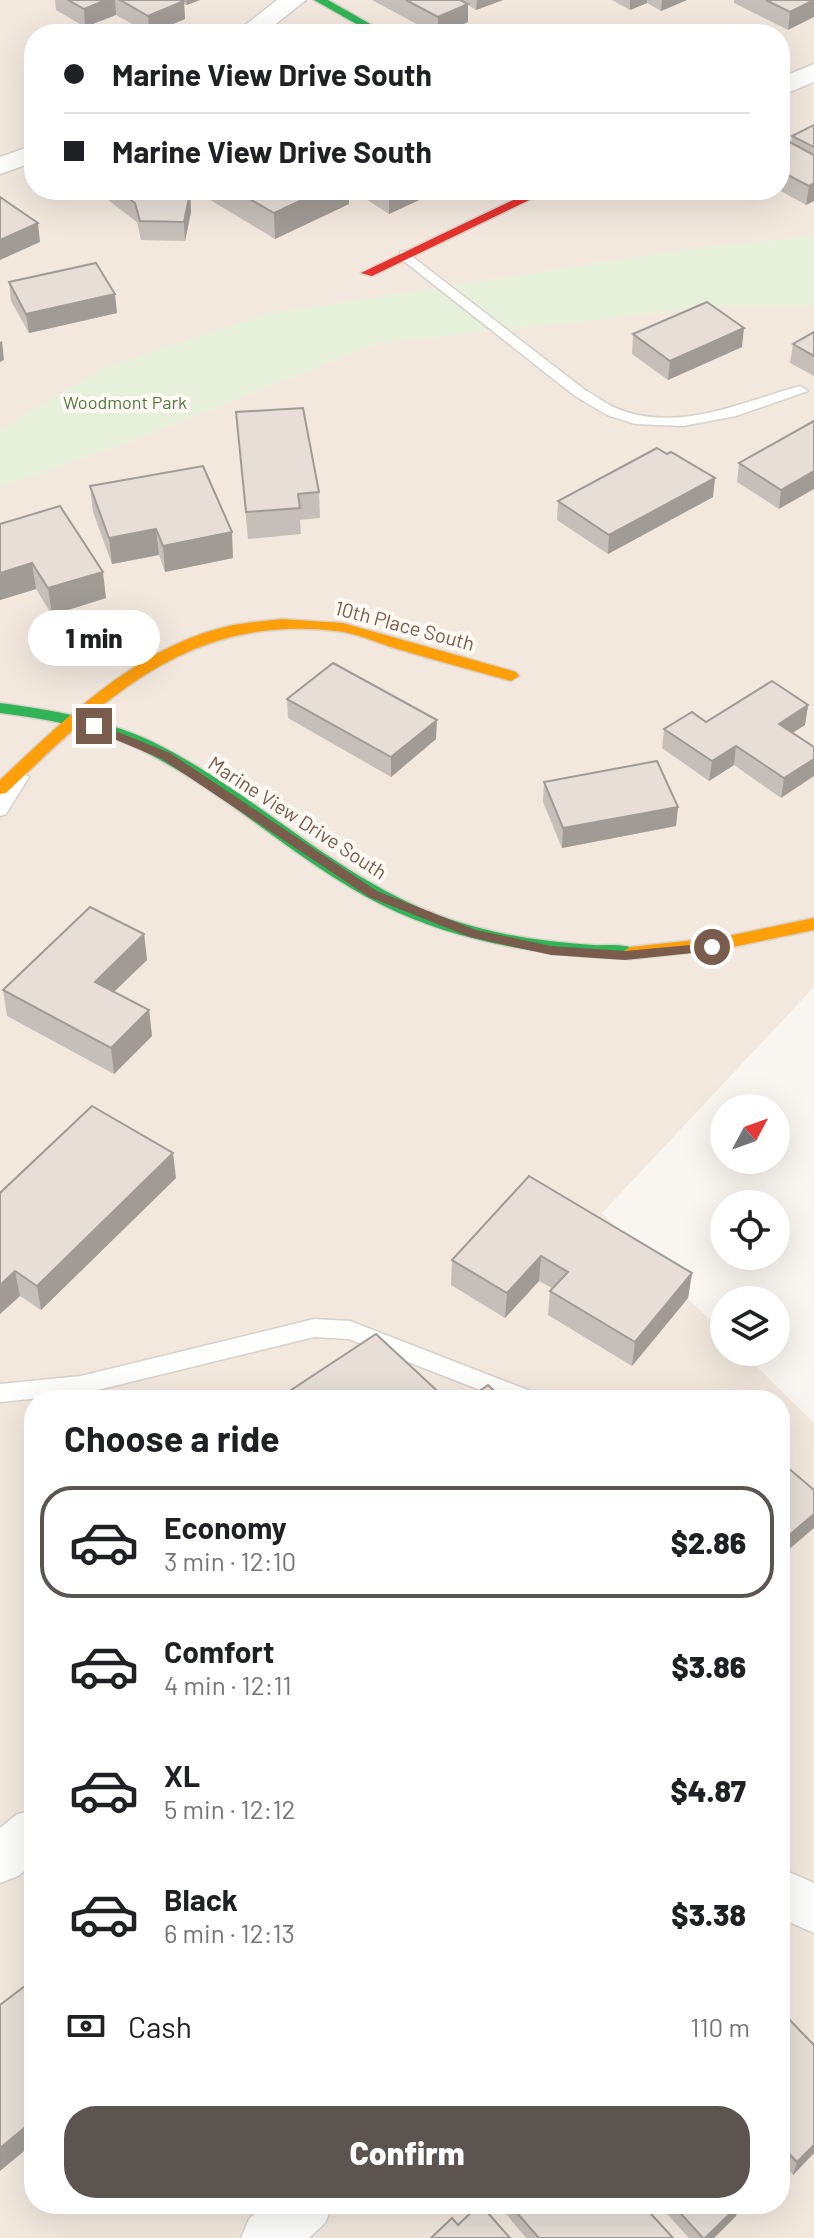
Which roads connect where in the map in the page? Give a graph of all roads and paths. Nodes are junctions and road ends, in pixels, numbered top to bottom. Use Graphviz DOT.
graph roads {
  1 [pos="293,0"];
  2 [pos="320,0"];
  3 [pos="261,24"];
  4 [pos="364,24"];
  5 [pos="814,72"];
  6 [pos="790,83"];
  7 [pos="24,157"];
  8 [pos="0,166"];
  9 [pos="523,200"];
  10 [pos="405,255"];
  11 [pos="367,273"];
  12 [pos="800,391"];
  13 [pos="511,676"];
  14 [pos="0,708"];
  15 [pos="72,720"];
  16 [pos="31,761"];
  17 [pos="0,789"];
  18 [pos="0,810"];
  19 [pos="814,924"];
  20 [pos="30,1390"];
  21 [pos="504,1390"];
  22 [pos="24,1391"];
  23 [pos="0,1393"];
  24 [pos="790,1897"];
  25 [pos="814,1909"];
  26 [pos="295,2214"];
  27 [pos="268,2238"];
  1 -- 3 [label="street"];
  2 -- 4 [label="street"];
  5 -- 6 [label="street"];
  7 -- 8 [label="street"];
  9 -- 10 [label="street"];
  10 -- 11 [label="street"];
  10 -- 12 [label="lane"];
  13 -- 15 [label="street, 10th Place South"];
  14 -- 15 [label="street, Marine View Drive South"];
  15 -- 16 [label="street, 10th Place South"];
  15 -- 19 [label="street, Marine View Drive South"];
  16 -- 17 [label="street, 10th Place South"];
  16 -- 18 [label="lane"];
  20 -- 21 [label="lane"];
  22 -- 23 [label="lane"];
  24 -- 25 [label="street"];
  26 -- 27 [label="street"];
}
